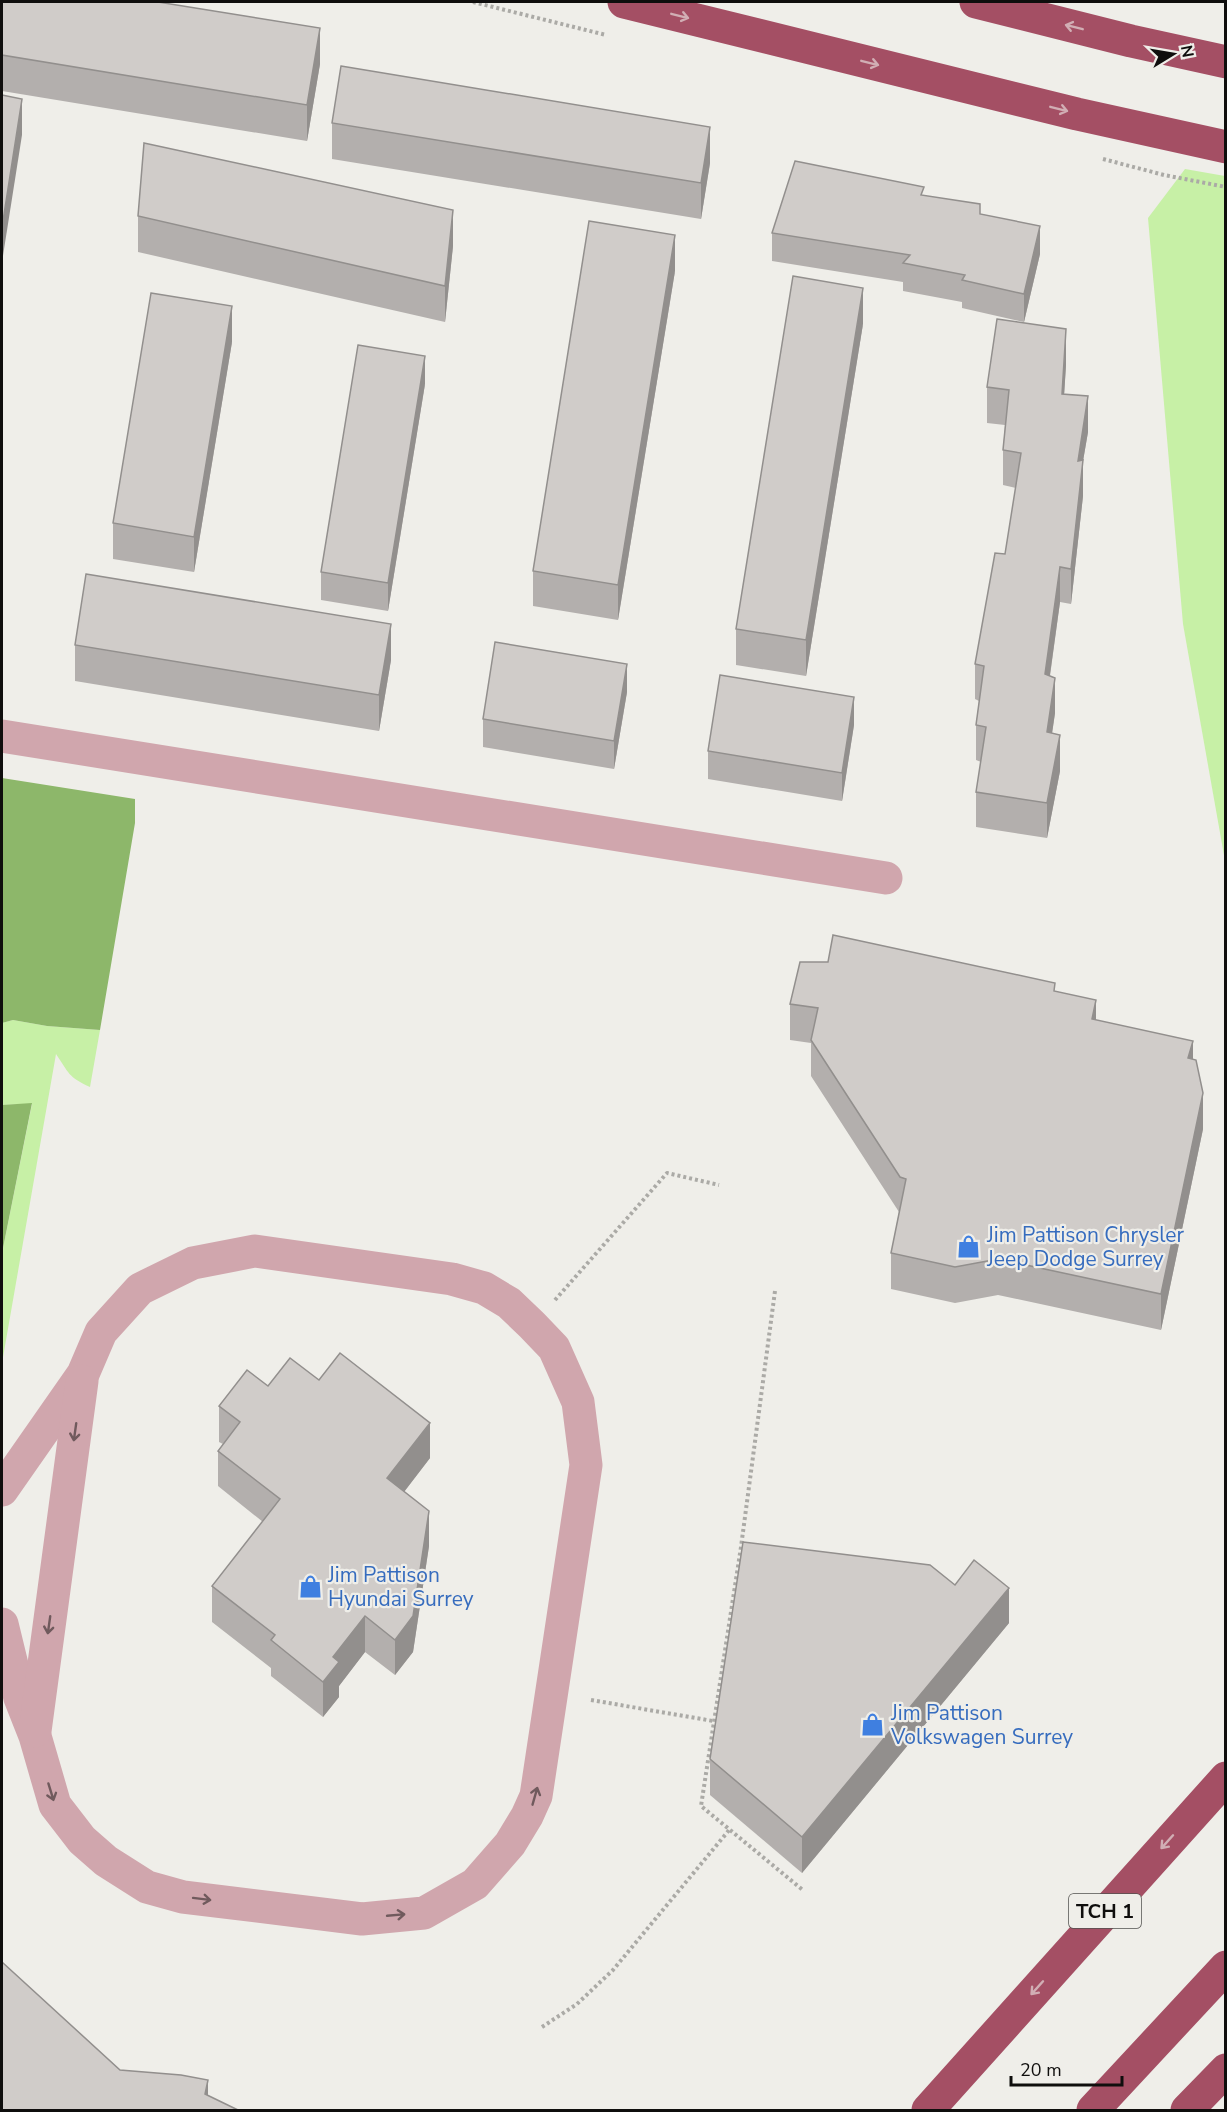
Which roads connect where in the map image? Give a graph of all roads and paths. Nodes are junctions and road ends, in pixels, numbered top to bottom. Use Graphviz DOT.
graph roads {
  1 [pos="624,2"];
  2 [pos="976,2"];
  3 [pos="1226,62"];
  4 [pos="1226,147"];
  5 [pos="2,736"];
  6 [pos="886,878"];
  7 [pos="719,1185"];
  8 [pos="775,1291"];
  9 [pos="532,1325"];
  10 [pos="83,1374"];
  11 [pos="2,1490"];
  12 [pos="2,1624"];
  13 [pos="591,1700"];
  14 [pos="713,1721"];
  15 [pos="35,1736"];
  16 [pos="1226,1767"];
  17 [pos="1216,1788"];
  18 [pos="730,1830"];
  19 [pos="804,1891"];
  20 [pos="1226,1966"];
  21 [pos="1226,1974"];
  22 [pos="1004,2024"];
  23 [pos="542,2026"];
  24 [pos="1226,2070"];
  25 [pos="928,2110"];
  26 [pos="954,2110"];
  27 [pos="1093,2110"];
  28 [pos="1124,2110"];
  29 [pos="1187,2110"];
  1 -- 4 [label="highway, one-way"];
  3 -- 2 [label="highway, one-way"];
  5 -- 6 [label="lane"];
  7 -- 9 [label="path"];
  8 -- 14 [label="path"];
  9 -- 10 [label="lane"];
  15 -- 9 [label="lane, one-way"];
  10 -- 11 [label="lane"];
  10 -- 15 [label="lane, one-way"];
  12 -- 15 [label="lane"];
  13 -- 14 [label="path"];
  14 -- 18 [label="path"];
  16 -- 17 [label="highway"];
  17 -- 22 [label="highway, TCH 1, one-way"];
  18 -- 19 [label="path"];
  18 -- 23 [label="path"];
  20 -- 27 [label="highway"];
  21 -- 28 [label="highway"];
  22 -- 25 [label="highway, TCH 1"];
  22 -- 26 [label="highway"];
  24 -- 29 [label="highway"];
}
